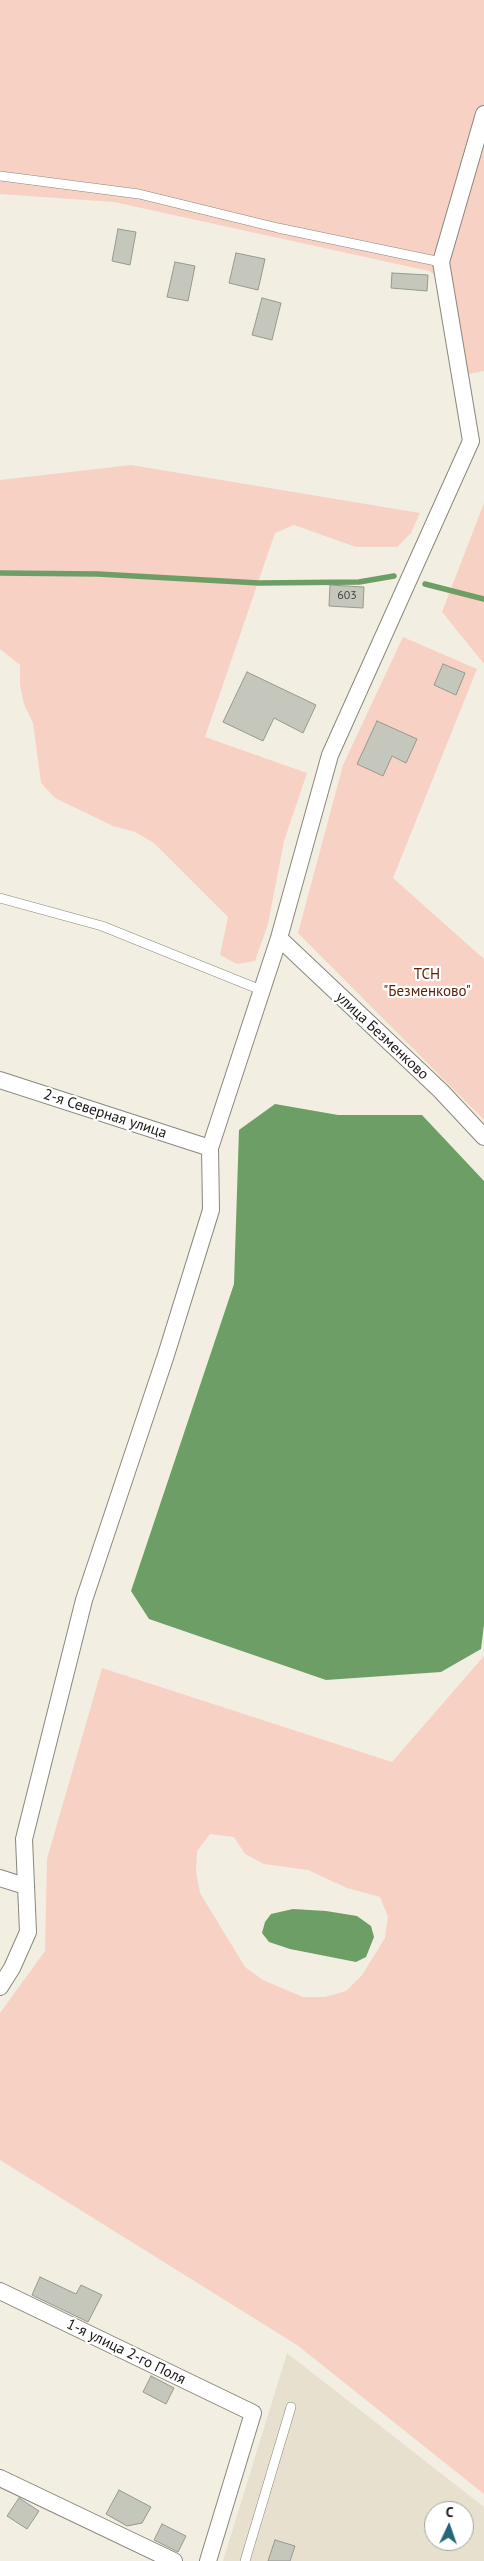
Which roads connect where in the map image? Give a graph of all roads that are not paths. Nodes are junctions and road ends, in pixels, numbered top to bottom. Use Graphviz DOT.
graph roads {
  1 [pos="484,114"];
  2 [pos="0,176"];
  3 [pos="441,262"];
  4 [pos="0,898"];
  5 [pos="278,938"];
  6 [pos="261,990"];
  7 [pos="0,1080"];
  8 [pos="484,1137"];
  9 [pos="210,1148"];
  10 [pos="0,1878"];
  11 [pos="25,1886"];
  12 [pos="0,1987"];
  13 [pos="0,2291"];
  14 [pos="291,2407"];
  15 [pos="0,2478"];
  16 [pos="174,2561"];
  17 [pos="208,2561"];
  18 [pos="245,2561"];
  1 -- 3 [label="street"];
  2 -- 3 [label="lane"];
  3 -- 5 [label="street"];
  4 -- 6 [label="lane"];
  5 -- 6 [label="street"];
  5 -- 8 [label="street, улица Безменково"];
  6 -- 9 [label="street"];
  7 -- 9 [label="street, 2-я Северная улица"];
  9 -- 11 [label="street"];
  10 -- 11 [label="street"];
  11 -- 12 [label="street"];
  13 -- 17 [label="street, 1-я улица 2-го Поля"];
  14 -- 18 [label="lane"];
  15 -- 16 [label="street"];
}
